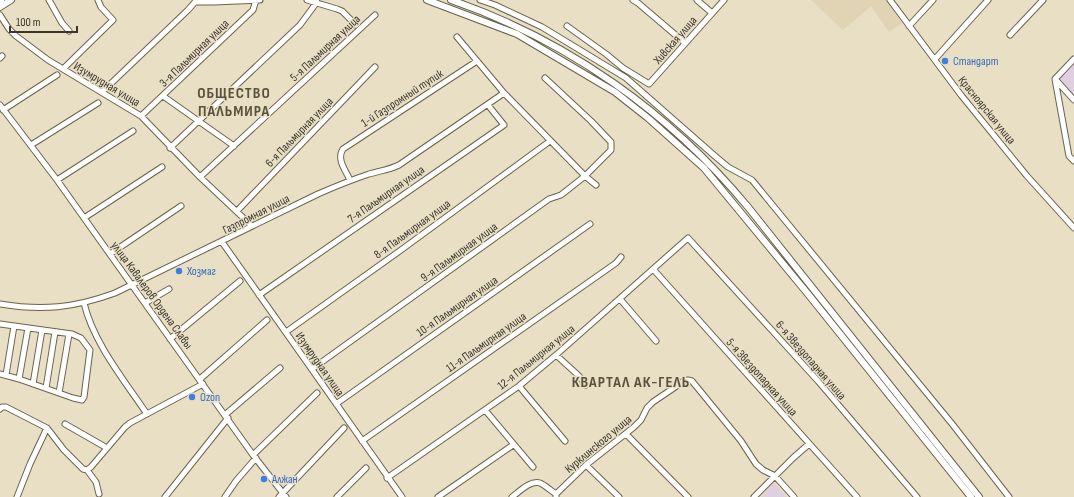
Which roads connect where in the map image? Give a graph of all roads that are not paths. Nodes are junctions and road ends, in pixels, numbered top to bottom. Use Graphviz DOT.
graph roads {
  1 [pos="11,0"];
  2 [pos="49,0"];
  3 [pos="98,0"];
  4 [pos="256,0"];
  5 [pos="260,0"];
  6 [pos="307,0"];
  7 [pos="428,0"];
  8 [pos="450,0"];
  9 [pos="480,0"];
  10 [pos="633,0"];
  11 [pos="697,0"];
  12 [pos="724,0"];
  13 [pos="890,0"];
  14 [pos="933,0"];
  15 [pos="988,0"];
  16 [pos="1043,0"];
  17 [pos="317,2"];
  18 [pos="0,7"];
  19 [pos="712,13"];
  20 [pos="0,15"];
  21 [pos="375,15"];
  22 [pos="356,25"];
  23 [pos="567,26"];
  24 [pos="909,26"];
  25 [pos="69,31"];
  26 [pos="1010,35"];
  27 [pos="458,37"];
  28 [pos="685,43"];
  29 [pos="935,59"];
  30 [pos="1074,59"];
  31 [pos="477,61"];
  32 [pos="375,68"];
  33 [pos="63,69"];
  34 [pos="57,75"];
  35 [pos="545,78"];
  36 [pos="1055,79"];
  37 [pos="102,92"];
  38 [pos="504,93"];
  39 [pos="163,96"];
  40 [pos="1074,100"];
  41 [pos="98,103"];
  42 [pos="488,105"];
  43 [pos="2,108"];
  44 [pos="141,116"];
  45 [pos="198,121"];
  46 [pos="133,131"];
  47 [pos="550,141"];
  48 [pos="31,145"];
  49 [pos="234,146"];
  50 [pos="170,148"];
  51 [pos="1074,162"];
  52 [pos="162,167"];
  53 [pos="585,176"];
  54 [pos="200,177"];
  55 [pos="57,180"];
  56 [pos="350,180"];
  57 [pos="596,185"];
  58 [pos="181,206"];
  59 [pos="238,211"];
  60 [pos="84,218"];
  61 [pos="590,224"];
  62 [pos="252,226"];
  63 [pos="1074,228"];
  64 [pos="688,238"];
  65 [pos="222,242"];
  66 [pos="110,254"];
  67 [pos="621,257"];
  68 [pos="652,270"];
  69 [pos="240,281"];
  70 [pos="132,286"];
  71 [pos="170,289"];
  72 [pos="259,295"];
  73 [pos="620,299"];
  74 [pos="84,303"];
  75 [pos="145,303"];
  76 [pos="0,305"];
  77 [pos="267,320"];
  78 [pos="0,326"];
  79 [pos="14,326"];
  80 [pos="28,328"];
  81 [pos="42,330"];
  82 [pos="55,332"];
  83 [pos="286,332"];
  84 [pos="70,334"];
  85 [pos="170,339"];
  86 [pos="656,341"];
  87 [pos="556,355"];
  88 [pos="280,368"];
  89 [pos="312,369"];
  90 [pos="0,374"];
  91 [pos="6,375"];
  92 [pos="19,379"];
  93 [pos="200,379"];
  94 [pos="33,384"];
  95 [pos="203,384"];
  96 [pos="586,385"];
  97 [pos="518,386"];
  98 [pos="46,388"];
  99 [pos="59,393"];
  100 [pos="317,393"];
  101 [pos="336,404"];
  102 [pos="1,408"];
  103 [pos="485,410"];
  104 [pos="147,414"];
  105 [pos="227,416"];
  106 [pos="65,424"];
  107 [pos="47,428"];
  108 [pos="344,428"];
  109 [pos="626,434"];
  110 [pos="362,441"];
  111 [pos="565,441"];
  112 [pos="809,444"];
  113 [pos="513,445"];
  114 [pos="107,448"];
  115 [pos="255,456"];
  116 [pos="586,465"];
  117 [pos="533,467"];
  118 [pos="366,468"];
  119 [pos="87,470"];
  120 [pos="775,476"];
  121 [pos="387,478"];
  122 [pos="282,492"];
  123 [pos="99,494"];
  124 [pos="556,495"];
  125 [pos="17,497"];
  126 [pos="165,497"];
  127 [pos="225,497"];
  128 [pos="279,497"];
  129 [pos="286,497"];
  130 [pos="337,497"];
  131 [pos="402,497"];
  132 [pos="438,497"];
  133 [pos="512,497"];
  134 [pos="619,497"];
  135 [pos="688,497"];
  136 [pos="754,497"];
  137 [pos="794,497"];
  138 [pos="857,497"];
  139 [pos="917,497"];
  140 [pos="971,497"];
  141 [pos="979,497"];
  142 [pos="1010,497"];
  1 -- 18 [label="main road"];
  2 -- 25 [label="street"];
  3 -- 33 [label="street"];
  4 -- 5 [label="street"];
  4 -- 37 [label="street"];
  4 -- 39 [label="street, 3-я Пальмирная улица"];
  6 -- 17 [label="street"];
  7 -- 140 [label="main road"];
  8 -- 141 [label="main road"];
  9 -- 142 [label="street"];
  10 -- 28 [label="street"];
  11 -- 19 [label="street"];
  12 -- 19 [label="street, Хивская улица"];
  13 -- 24 [label="street, Красноярская улица"];
  14 -- 24 [label="street"];
  15 -- 29 [label="street"];
  16 -- 26 [label="street"];
  17 -- 22 [label="street"];
  17 -- 45 [label="street"];
  19 -- 28 [label="street, Хивская улица"];
  20 -- 33 [label="street, Изумрудная улица"];
  21 -- 49 [label="street, 5-я Пальмирная улица"];
  23 -- 28 [label="street, Хивская улица"];
  24 -- 29 [label="street, Красноярская улица"];
  27 -- 31 [label="street"];
  29 -- 63 [label="street, Красноярская улица"];
  30 -- 36 [label="street"];
  31 -- 38 [label="street"];
  31 -- 56 [label="street, 1-й Газпромный тупик"];
  32 -- 59 [label="street, 6-я Пальмирная улица"];
  33 -- 37 [label="street, Изумрудная улица"];
  34 -- 43 [label="street"];
  35 -- 53 [label="street, 9-я Пальмирная улица"];
  36 -- 40 [label="street"];
  36 -- 51 [label="street"];
  37 -- 44 [label="street, Изумрудная улица"];
  38 -- 42 [label="street, Газпромная улица"];
  38 -- 47 [label="street"];
  39 -- 44 [label="street, 3-я Пальмирная улица"];
  39 -- 45 [label="street"];
  41 -- 48 [label="street"];
  42 -- 56 [label="street, Газпромная улица"];
  42 -- 72 [label="street, 7-я Пальмирная улица"];
  43 -- 48 [label="street, улица Кавалеров Ордена Славы"];
  44 -- 50 [label="street, Изумрудная улица"];
  45 -- 49 [label="street"];
  45 -- 50 [label="street"];
  46 -- 55 [label="street"];
  47 -- 53 [label="street"];
  47 -- 83 [label="street, 8-я Пальмирная улица"];
  48 -- 55 [label="street, улица Кавалеров Ордена Славы"];
  49 -- 54 [label="street, 5-я Пальмирная улица"];
  50 -- 54 [label="street, Изумрудная улица"];
  52 -- 60 [label="street"];
  53 -- 57 [label="street"];
  53 -- 89 [label="street, 9-я Пальмирная улица"];
  54 -- 59 [label="street, Изумрудная улица"];
  55 -- 60 [label="street, улица Кавалеров Ордена Славы"];
  56 -- 62 [label="street, Газпромная улица"];
  58 -- 66 [label="street"];
  59 -- 62 [label="street, Изумрудная улица"];
  60 -- 66 [label="street, улица Кавалеров Ордена Славы"];
  61 -- 101 [label="street, 10-я Пальмирная улица"];
  62 -- 65 [label="street, Газпромная улица"];
  64 -- 68 [label="street, 12-я Пальмирная улица"];
  64 -- 139 [label="street, 6-я Звездопадная улица"];
  65 -- 70 [label="street, Газпромная улица"];
  65 -- 72 [label="street, Изумрудная улица"];
  66 -- 70 [label="street, улица Кавалеров Ордена Славы"];
  67 -- 110 [label="street, 11-я Пальмирная улица"];
  68 -- 73 [label="street, 12-я Пальмирная улица"];
  68 -- 112 [label="street, 5-я Звездопадная улица"];
  69 -- 85 [label="street"];
  70 -- 74 [label="street, Газпромная улица"];
  70 -- 75 [label="street, улица Кавалеров Ордена Славы"];
  71 -- 75 [label="street"];
  72 -- 83 [label="street, Изумрудная улица"];
  73 -- 86 [label="street"];
  73 -- 87 [label="street, 12-я Пальмирная улица"];
  74 -- 76 [label="street, Газпромная улица"];
  74 -- 104 [label="street"];
  75 -- 85 [label="street, улица Кавалеров Ордена Славы"];
  77 -- 93 [label="street"];
  78 -- 79 [label="street"];
  79 -- 80 [label="street"];
  79 -- 91 [label="street"];
  80 -- 81 [label="street"];
  80 -- 92 [label="street"];
  81 -- 82 [label="street"];
  81 -- 94 [label="street"];
  82 -- 84 [label="street"];
  82 -- 98 [label="street"];
  83 -- 89 [label="street, Изумрудная улица"];
  84 -- 99 [label="street"];
  84 -- 99 [label="street"];
  85 -- 93 [label="street, улица Кавалеров Ордена Славы"];
  87 -- 96 [label="street"];
  87 -- 97 [label="street, 12-я Пальмирная улица"];
  88 -- 105 [label="street"];
  89 -- 101 [label="street, Изумрудная улица"];
  90 -- 91 [label="street"];
  91 -- 92 [label="street"];
  92 -- 94 [label="street"];
  93 -- 95 [label="street, улица Кавалеров Ордена Славы"];
  94 -- 98 [label="street"];
  95 -- 104 [label="street"];
  95 -- 105 [label="street, улица Кавалеров Ордена Славы"];
  97 -- 103 [label="street, 12-я Пальмирная улица"];
  97 -- 111 [label="street"];
  98 -- 99 [label="street"];
  100 -- 115 [label="street"];
  101 -- 110 [label="street, Изумрудная улица"];
  102 -- 107 [label="street"];
  103 -- 113 [label="street"];
  103 -- 121 [label="street, 12-я Пальмирная улица"];
  104 -- 114 [label="street"];
  105 -- 115 [label="street, улица Кавалеров Ордена Славы"];
  105 -- 126 [label="street"];
  106 -- 114 [label="street"];
  107 -- 119 [label="street"];
  107 -- 125 [label="street"];
  108 -- 122 [label="street"];
  109 -- 116 [label="street, Курклинского улица"];
  109 -- 120 [label="street, Курклинского улица"];
  109 -- 135 [label="street"];
  110 -- 121 [label="street, Изумрудная улица"];
  112 -- 120 [label="street"];
  112 -- 138 [label="street, 5-я Звездопадная улица"];
  113 -- 117 [label="street"];
  113 -- 132 [label="street"];
  114 -- 119 [label="street"];
  115 -- 122 [label="street, улица Кавалеров Ордена Славы"];
  115 -- 127 [label="street"];
  116 -- 124 [label="street, Курклинского улица"];
  116 -- 134 [label="street"];
  118 -- 130 [label="street"];
  119 -- 123 [label="street"];
  120 -- 136 [label="street"];
  120 -- 137 [label="street"];
  121 -- 131 [label="street, Изумрудная улица"];
  122 -- 128 [label="street"];
  122 -- 129 [label="street, улица Кавалеров Ордена Славы"];
  124 -- 133 [label="street"];
}
